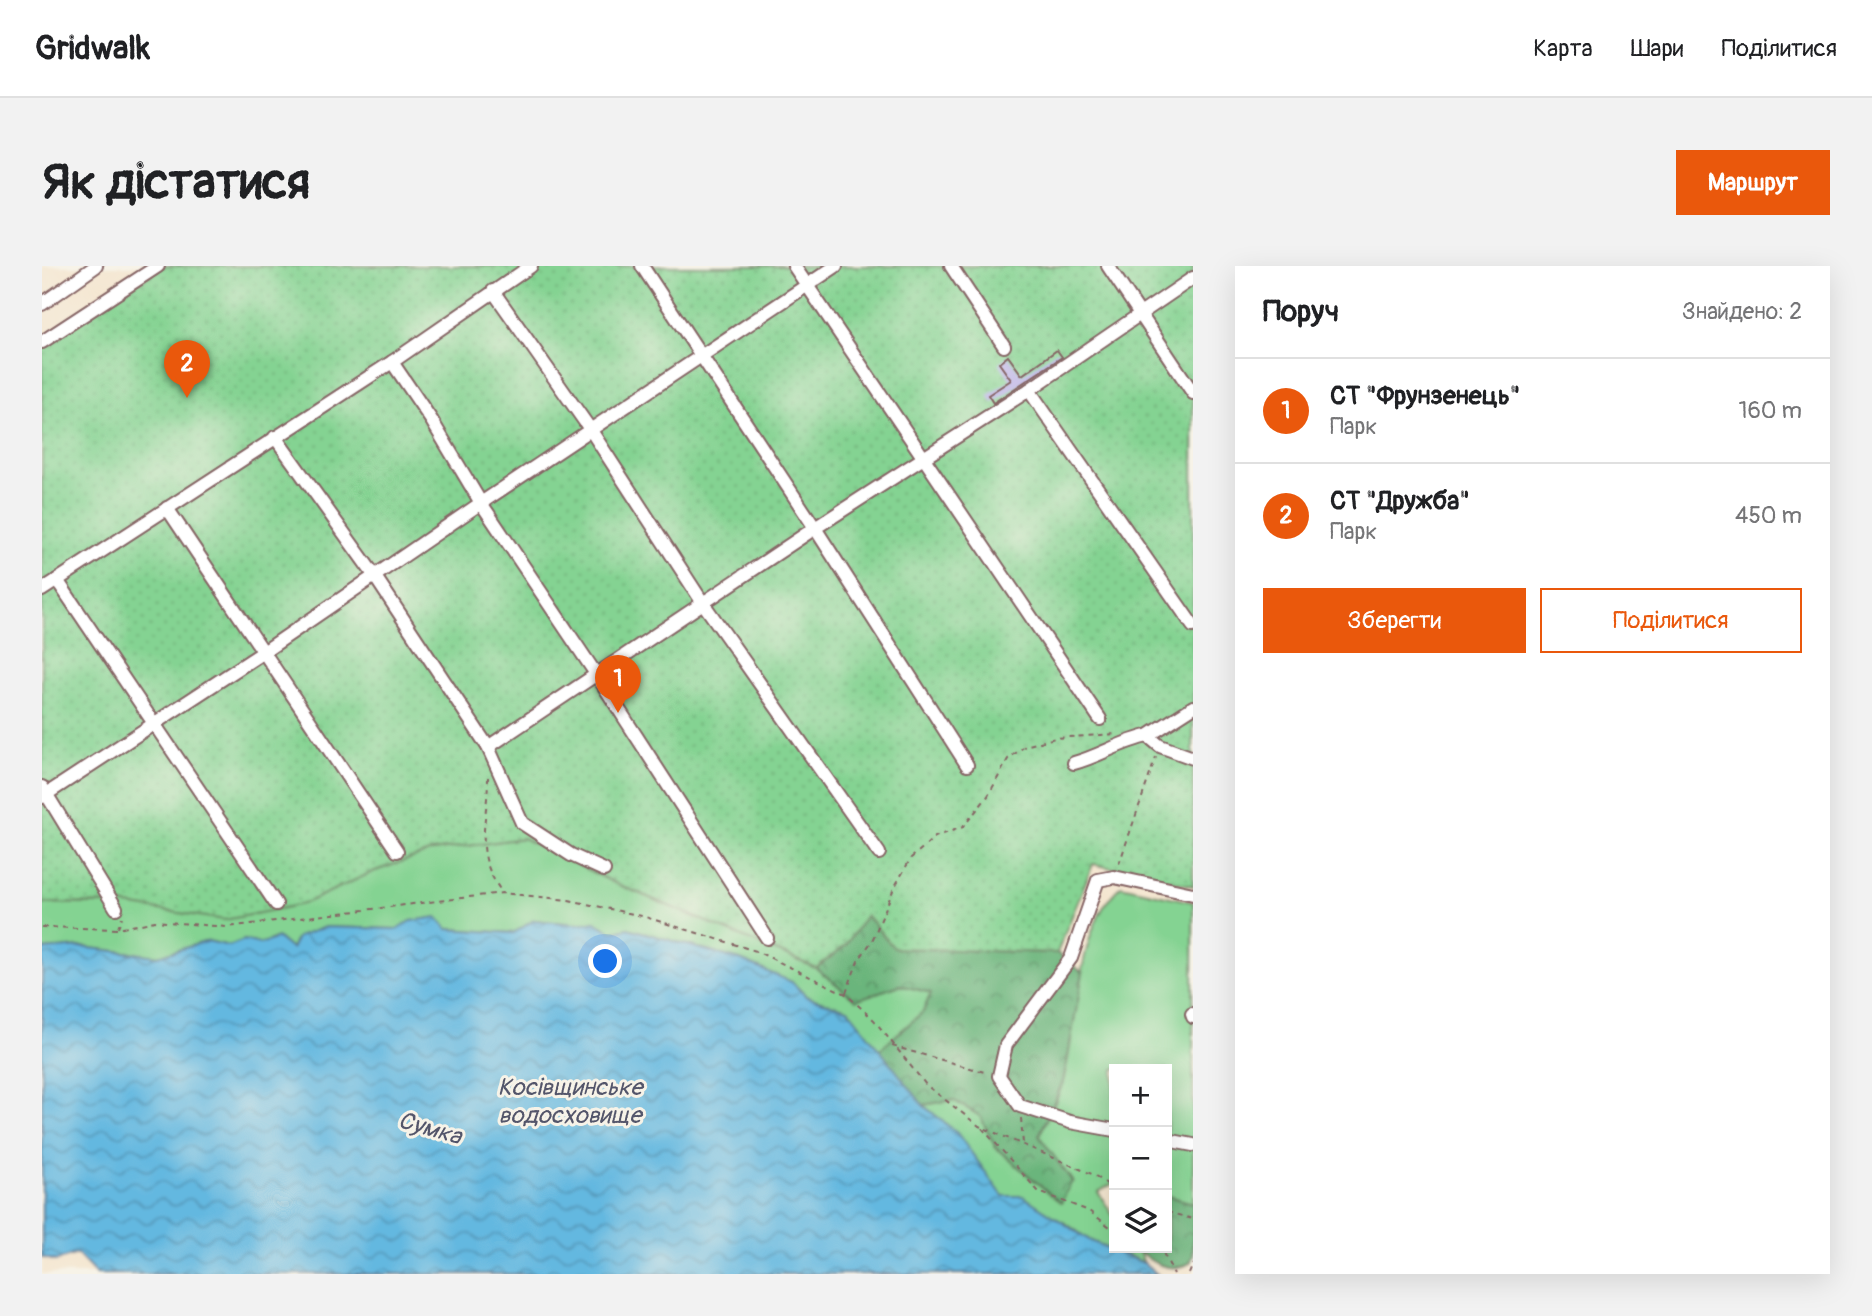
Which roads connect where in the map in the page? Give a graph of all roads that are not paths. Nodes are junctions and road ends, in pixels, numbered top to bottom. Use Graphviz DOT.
graph roads {
  1 [pos="96,266"];
  2 [pos="158,266"];
  3 [pos="531,266"];
  4 [pos="642,266"];
  5 [pos="794,266"];
  6 [pos="836,266"];
  7 [pos="951,266"];
  8 [pos="1108,266"];
  9 [pos="1193,278"];
  10 [pos="807,286"];
  11 [pos="493,291"];
  12 [pos="42,304"];
  13 [pos="1140,314"];
  14 [pos="42,342"];
  15 [pos="1004,346"];
  16 [pos="700,357"];
  17 [pos="392,362"];
  18 [pos="1029,390"];
  19 [pos="1193,393"];
  20 [pos="590,429"];
  21 [pos="275,437"];
  22 [pos="921,458"];
  23 [pos="481,503"];
  24 [pos="167,509"];
  25 [pos="815,528"];
  26 [pos="374,575"];
  27 [pos="57,580"];
  28 [pos="42,590"];
  29 [pos="703,603"];
  30 [pos="1193,626"];
  31 [pos="265,651"];
  32 [pos="596,674"];
  33 [pos="1193,707"];
  34 [pos="1100,719"];
  35 [pos="156,723"];
  36 [pos="1148,736"];
  37 [pos="488,747"];
  38 [pos="1193,758"];
  39 [pos="1074,763"];
  40 [pos="967,765"];
  41 [pos="44,793"];
  42 [pos="397,851"];
  43 [pos="879,853"];
  44 [pos="604,870"];
  45 [pos="1193,894"];
  46 [pos="276,904"];
  47 [pos="116,908"];
  48 [pos="767,938"];
  49 [pos="1109,1129"];
  50 [pos="1172,1141"];
  51 [pos="1193,1145"];
  1 -- 12 [label="street"];
  2 -- 14 [label="street"];
  3 -- 11 [label="street"];
  4 -- 16 [label="street"];
  5 -- 10 [label="street"];
  6 -- 10 [label="street"];
  7 -- 15 [label="street"];
  8 -- 13 [label="street"];
  9 -- 13 [label="street"];
  10 -- 16 [label="street"];
  10 -- 22 [label="street"];
  11 -- 17 [label="street"];
  11 -- 20 [label="street"];
  13 -- 18 [label="street"];
  13 -- 19 [label="street"];
  16 -- 20 [label="street"];
  16 -- 25 [label="street"];
  17 -- 21 [label="street"];
  17 -- 23 [label="street"];
  18 -- 22 [label="street"];
  18 -- 30 [label="street"];
  20 -- 23 [label="street"];
  20 -- 29 [label="street"];
  21 -- 24 [label="street"];
  21 -- 26 [label="street"];
  22 -- 25 [label="street"];
  22 -- 34 [label="street"];
  23 -- 26 [label="street"];
  23 -- 32 [label="street"];
  24 -- 27 [label="street"];
  24 -- 31 [label="street"];
  25 -- 29 [label="street"];
  25 -- 40 [label="street"];
  26 -- 31 [label="street"];
  26 -- 37 [label="street"];
  27 -- 28 [label="street"];
  27 -- 35 [label="street"];
  29 -- 32 [label="street"];
  29 -- 43 [label="street"];
  31 -- 35 [label="street"];
  31 -- 42 [label="street"];
  32 -- 37 [label="street"];
  32 -- 48 [label="street"];
  33 -- 36 [label="street"];
  35 -- 41 [label="street"];
  35 -- 46 [label="street"];
  36 -- 38 [label="street"];
  36 -- 39 [label="street"];
  37 -- 44 [label="street"];
  41 -- 47 [label="street"];
  45 -- 49 [label="street"];
  50 -- 51 [label="street"];
}
